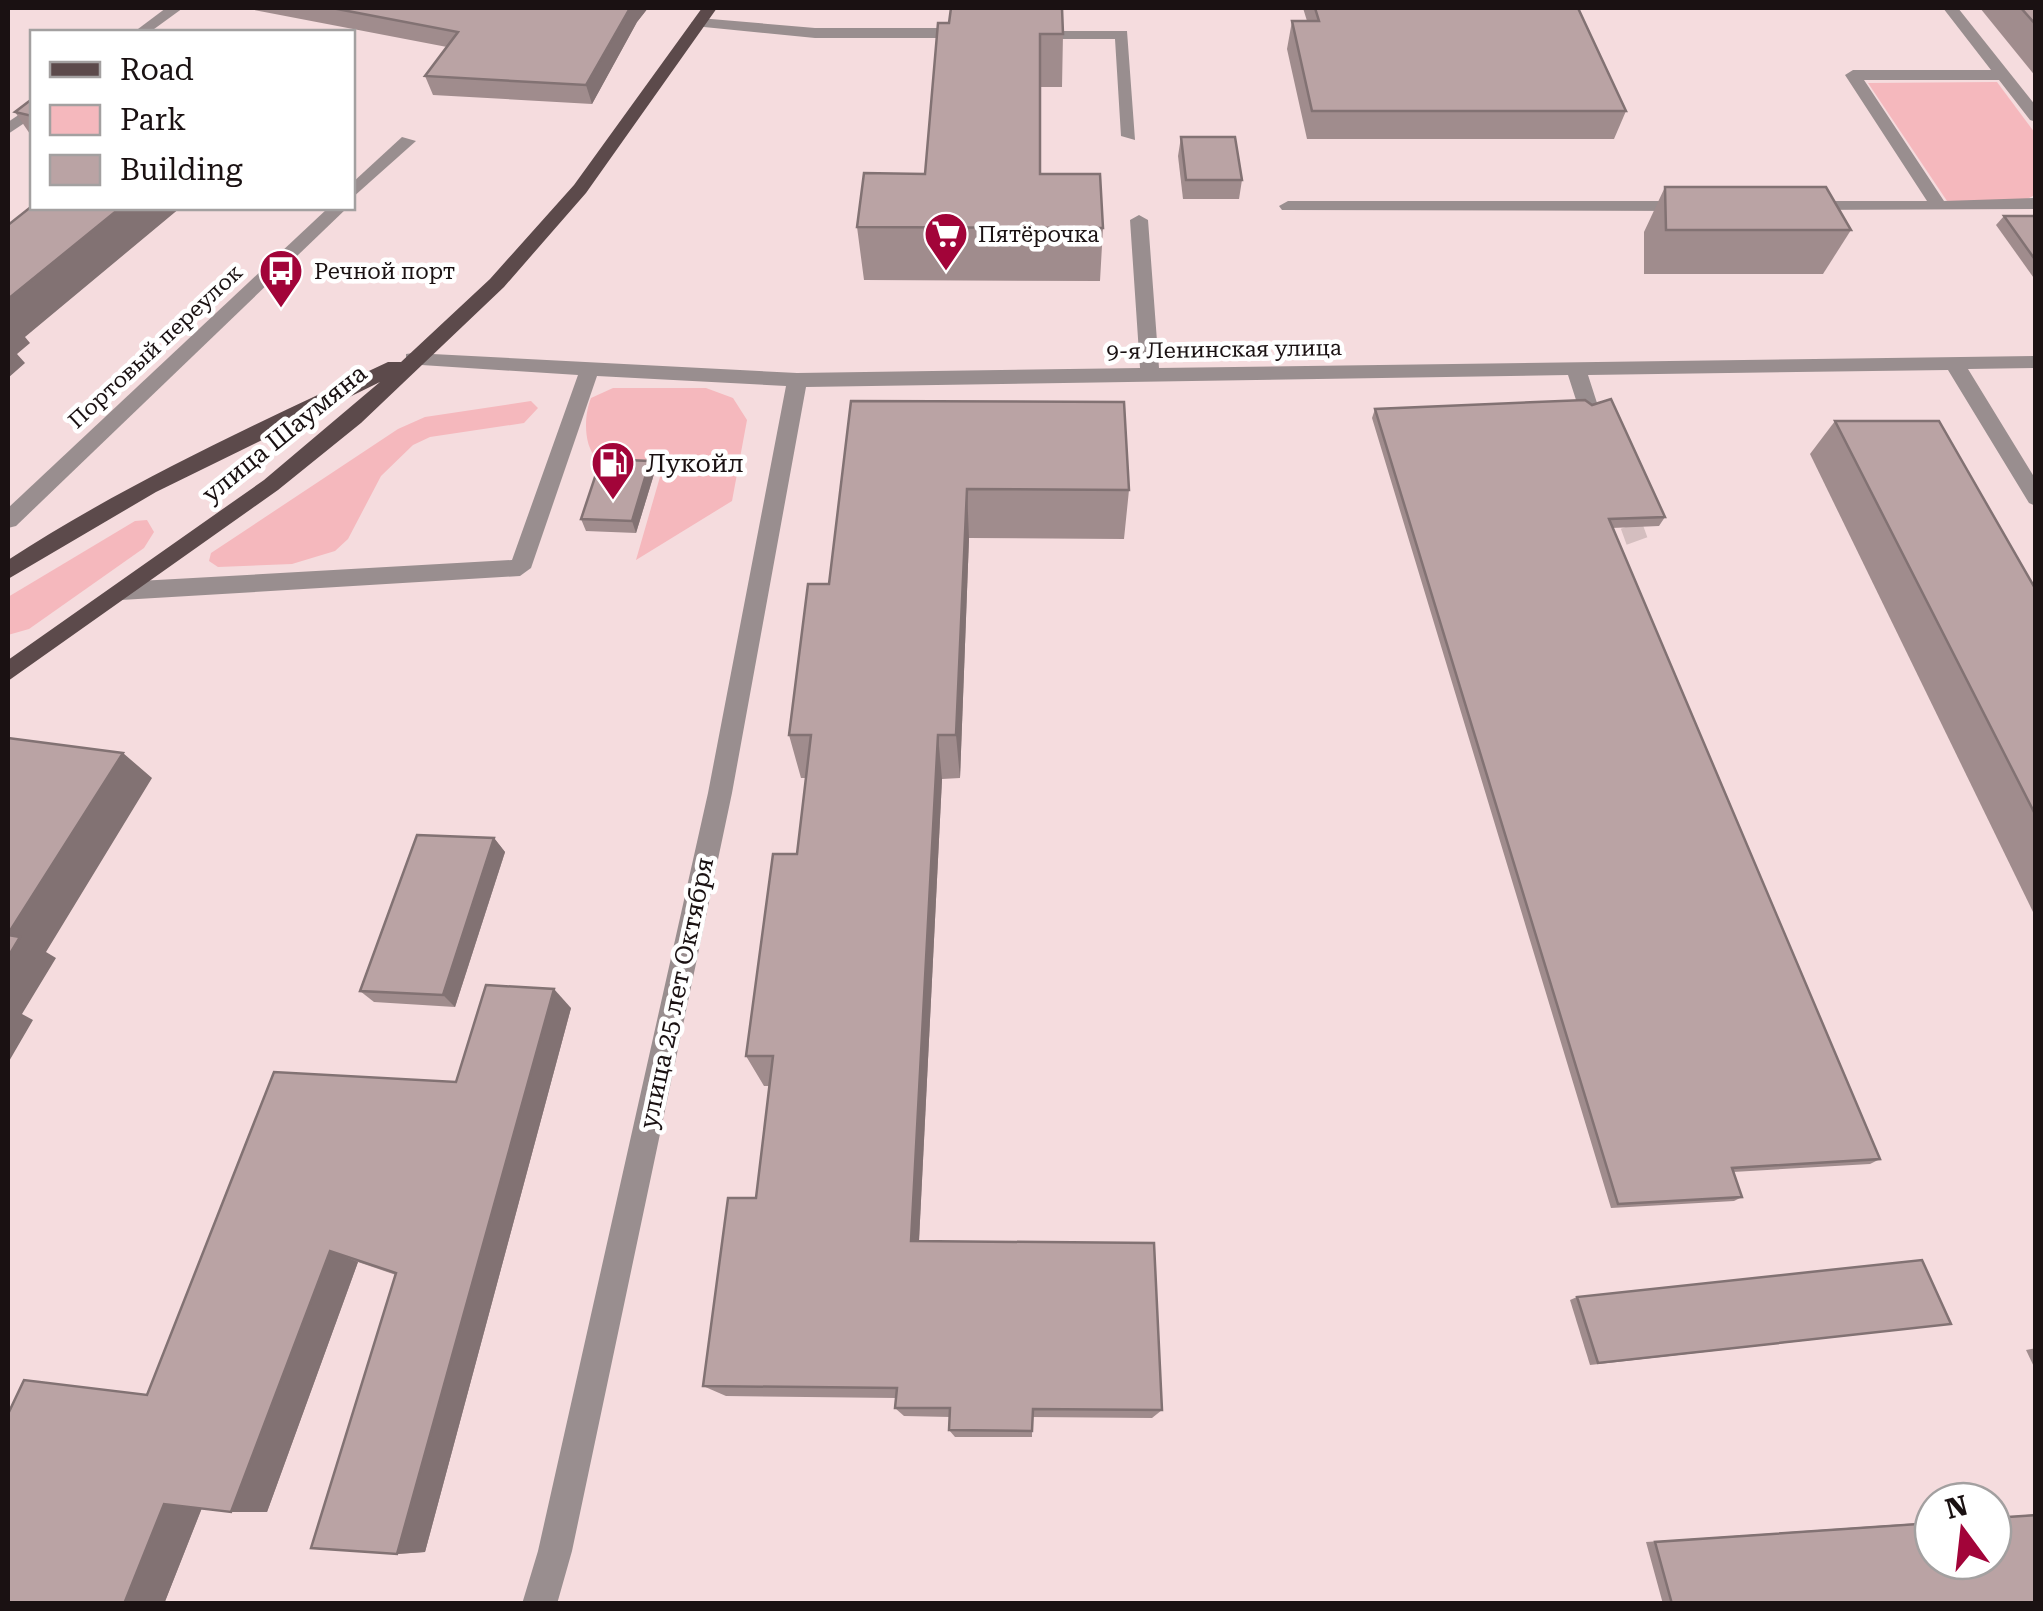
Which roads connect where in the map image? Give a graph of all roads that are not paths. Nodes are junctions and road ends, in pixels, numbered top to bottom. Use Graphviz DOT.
graph roads {
  1 [pos="175,8"];
  2 [pos="1951,8"];
  3 [pos="704,15"];
  4 [pos="143,30"];
  5 [pos="966,33"];
  6 [pos="1052,34"];
  7 [pos="2003,75"];
  8 [pos="30,112"];
  9 [pos="2036,117"];
  10 [pos="8,129"];
  11 [pos="1129,136"];
  12 [pos="408,141"];
  13 [pos="355,190"];
  14 [pos="2036,203"];
  15 [pos="1288,206"];
  16 [pos="1702,206"];
  17 [pos="1781,206"];
  18 [pos="1938,206"];
  19 [pos="336,210"];
  20 [pos="1139,220"];
  21 [pos="414,358"];
  22 [pos="2036,362"];
  23 [pos="1954,364"];
  24 [pos="1576,368"];
  25 [pos="590,369"];
  26 [pos="1150,374"];
  27 [pos="797,380"];
  28 [pos="1586,404"];
  29 [pos="2036,498"];
  30 [pos="8,520"];
  31 [pos="8,571"];
  32 [pos="122,590"];
  33 [pos="37,650"];
  34 [pos="8,652"];
  35 [pos="8,672"];
  36 [pos="539,1604"];
  1 -- 4 [label="street"];
  2 -- 7 [label="street"];
  3 -- 5 [label="street"];
  3 -- 21 [label="main road"];
  6 -- 11 [label="street"];
  7 -- 9 [label="street"];
  7 -- 18 [label="street"];
  8 -- 10 [label="street"];
  12 -- 13 [label="street"];
  14 -- 18 [label="street"];
  15 -- 16 [label="street"];
  17 -- 18 [label="street"];
  19 -- 30 [label="street, Портовый переулок"];
  20 -- 26 [label="street"];
  21 -- 25 [label="street, 9-я Ленинская улица"];
  21 -- 31 [label="main road, улица Шаумяна"];
  21 -- 32 [label="main road, улица Шаумяна"];
  22 -- 23 [label="street, 9-я Ленинская улица"];
  23 -- 24 [label="street, 9-я Ленинская улица"];
  23 -- 29 [label="street"];
  24 -- 26 [label="street, 9-я Ленинская улица"];
  24 -- 28 [label="street"];
  25 -- 27 [label="street, 9-я Ленинская улица"];
  25 -- 32 [label="street"];
  26 -- 27 [label="street, 9-я Ленинская улица"];
  27 -- 36 [label="street, улица 25 лет Октября"];
  32 -- 33 [label="main road, улица Шаумяна"];
  33 -- 34 [label="main road"];
  33 -- 35 [label="main road, улица Шаумяна"];
}
